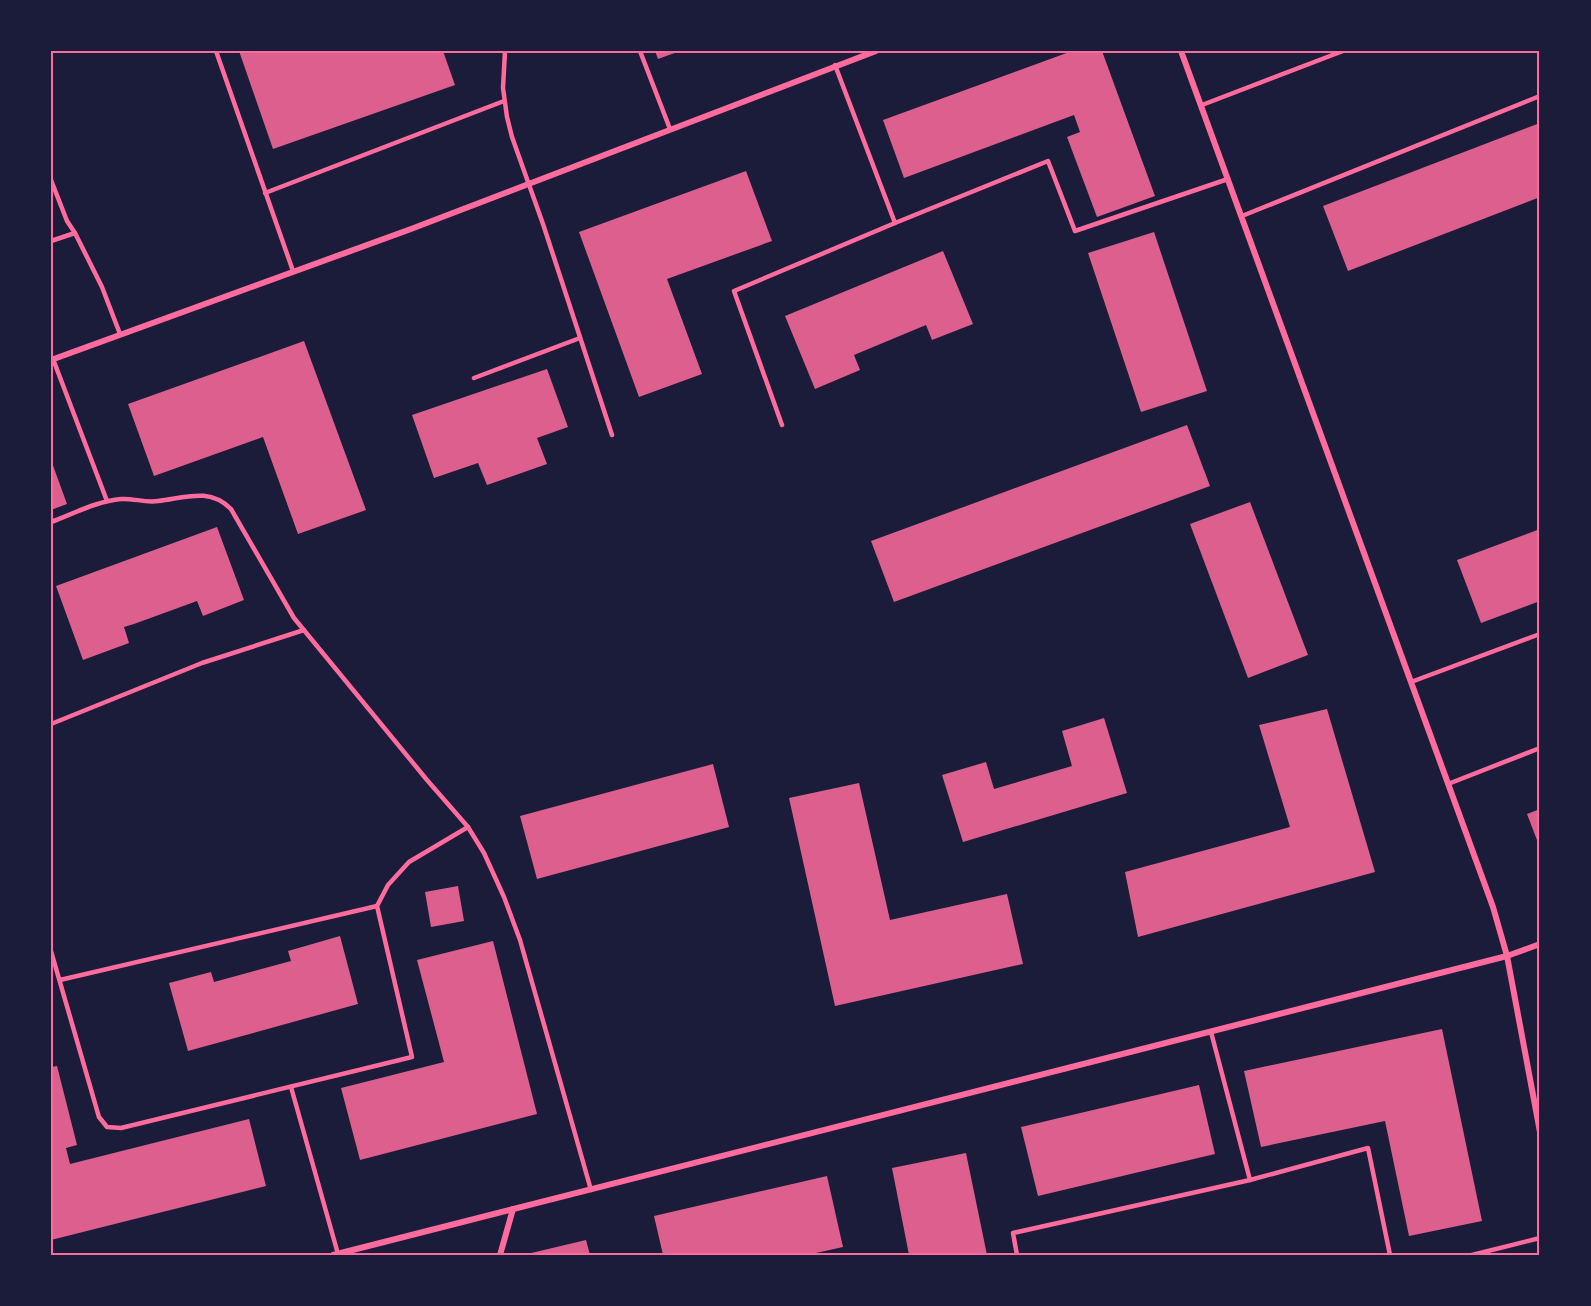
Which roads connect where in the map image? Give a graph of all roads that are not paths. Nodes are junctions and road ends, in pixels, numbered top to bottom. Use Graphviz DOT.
graph roads {
  1 [pos="216,51"];
  2 [pos="505,51"];
  3 [pos="640,51"];
  4 [pos="876,51"];
  5 [pos="1181,51"];
  6 [pos="1343,51"];
  7 [pos="835,66"];
  8 [pos="1540,96"];
  9 [pos="504,101"];
  10 [pos="1202,105"];
  11 [pos="670,129"];
  12 [pos="1228,179"];
  13 [pos="51,180"];
  14 [pos="529,183"];
  15 [pos="265,193"];
  16 [pos="1242,216"];
  17 [pos="895,223"];
  18 [pos="75,233"];
  19 [pos="51,241"];
  20 [pos="293,272"];
  21 [pos="120,334"];
  22 [pos="580,338"];
  23 [pos="52,359"];
  24 [pos="474,378"];
  25 [pos="782,425"];
  26 [pos="612,435"];
  27 [pos="107,501"];
  28 [pos="51,522"];
  29 [pos="304,630"];
  30 [pos="1540,634"];
  31 [pos="1411,682"];
  32 [pos="51,724"];
  33 [pos="1540,748"];
  34 [pos="1448,784"];
  35 [pos="468,827"];
  36 [pos="377,906"];
  37 [pos="1540,944"];
  38 [pos="51,951"];
  39 [pos="1507,956"];
  40 [pos="60,980"];
  41 [pos="1211,1032"];
  42 [pos="291,1087"];
  43 [pos="1540,1132"];
  44 [pos="1250,1180"];
  45 [pos="591,1190"];
  46 [pos="513,1209"];
  47 [pos="1540,1238"];
  48 [pos="336,1254"];
  49 [pos="500,1255"];
  50 [pos="1017,1255"];
  51 [pos="1390,1255"];
  52 [pos="1472,1255"];
  1 -- 15 [label="lane"];
  2 -- 9 [label="lane"];
  3 -- 11 [label="lane"];
  4 -- 7 [label="street"];
  5 -- 10 [label="street"];
  6 -- 10 [label="lane"];
  7 -- 11 [label="street"];
  7 -- 17 [label="lane"];
  8 -- 16 [label="lane"];
  9 -- 14 [label="lane"];
  9 -- 15 [label="lane"];
  10 -- 12 [label="street"];
  11 -- 14 [label="street"];
  12 -- 16 [label="street"];
  12 -- 17 [label="lane"];
  13 -- 18 [label="lane"];
  14 -- 20 [label="street"];
  14 -- 22 [label="lane"];
  15 -- 20 [label="lane"];
  16 -- 31 [label="street"];
  17 -- 25 [label="lane"];
  18 -- 19 [label="lane"];
  18 -- 21 [label="lane"];
  20 -- 21 [label="street"];
  21 -- 23 [label="street"];
  22 -- 24 [label="lane"];
  22 -- 26 [label="lane"];
  23 -- 27 [label="lane"];
  27 -- 28 [label="lane"];
  27 -- 29 [label="lane"];
  29 -- 32 [label="lane"];
  29 -- 35 [label="lane"];
  30 -- 31 [label="lane"];
  31 -- 34 [label="street"];
  33 -- 34 [label="lane"];
  34 -- 39 [label="street"];
  35 -- 36 [label="lane"];
  35 -- 45 [label="lane"];
  36 -- 40 [label="lane"];
  36 -- 42 [label="lane"];
  37 -- 39 [label="street"];
  38 -- 40 [label="lane"];
  39 -- 41 [label="street"];
  39 -- 43 [label="street"];
  40 -- 42 [label="lane"];
  41 -- 44 [label="lane"];
  41 -- 45 [label="street"];
  42 -- 48 [label="lane"];
  44 -- 50 [label="lane"];
  44 -- 51 [label="lane"];
  45 -- 46 [label="street"];
  46 -- 48 [label="street"];
  46 -- 49 [label="street"];
  47 -- 52 [label="lane"];
}
